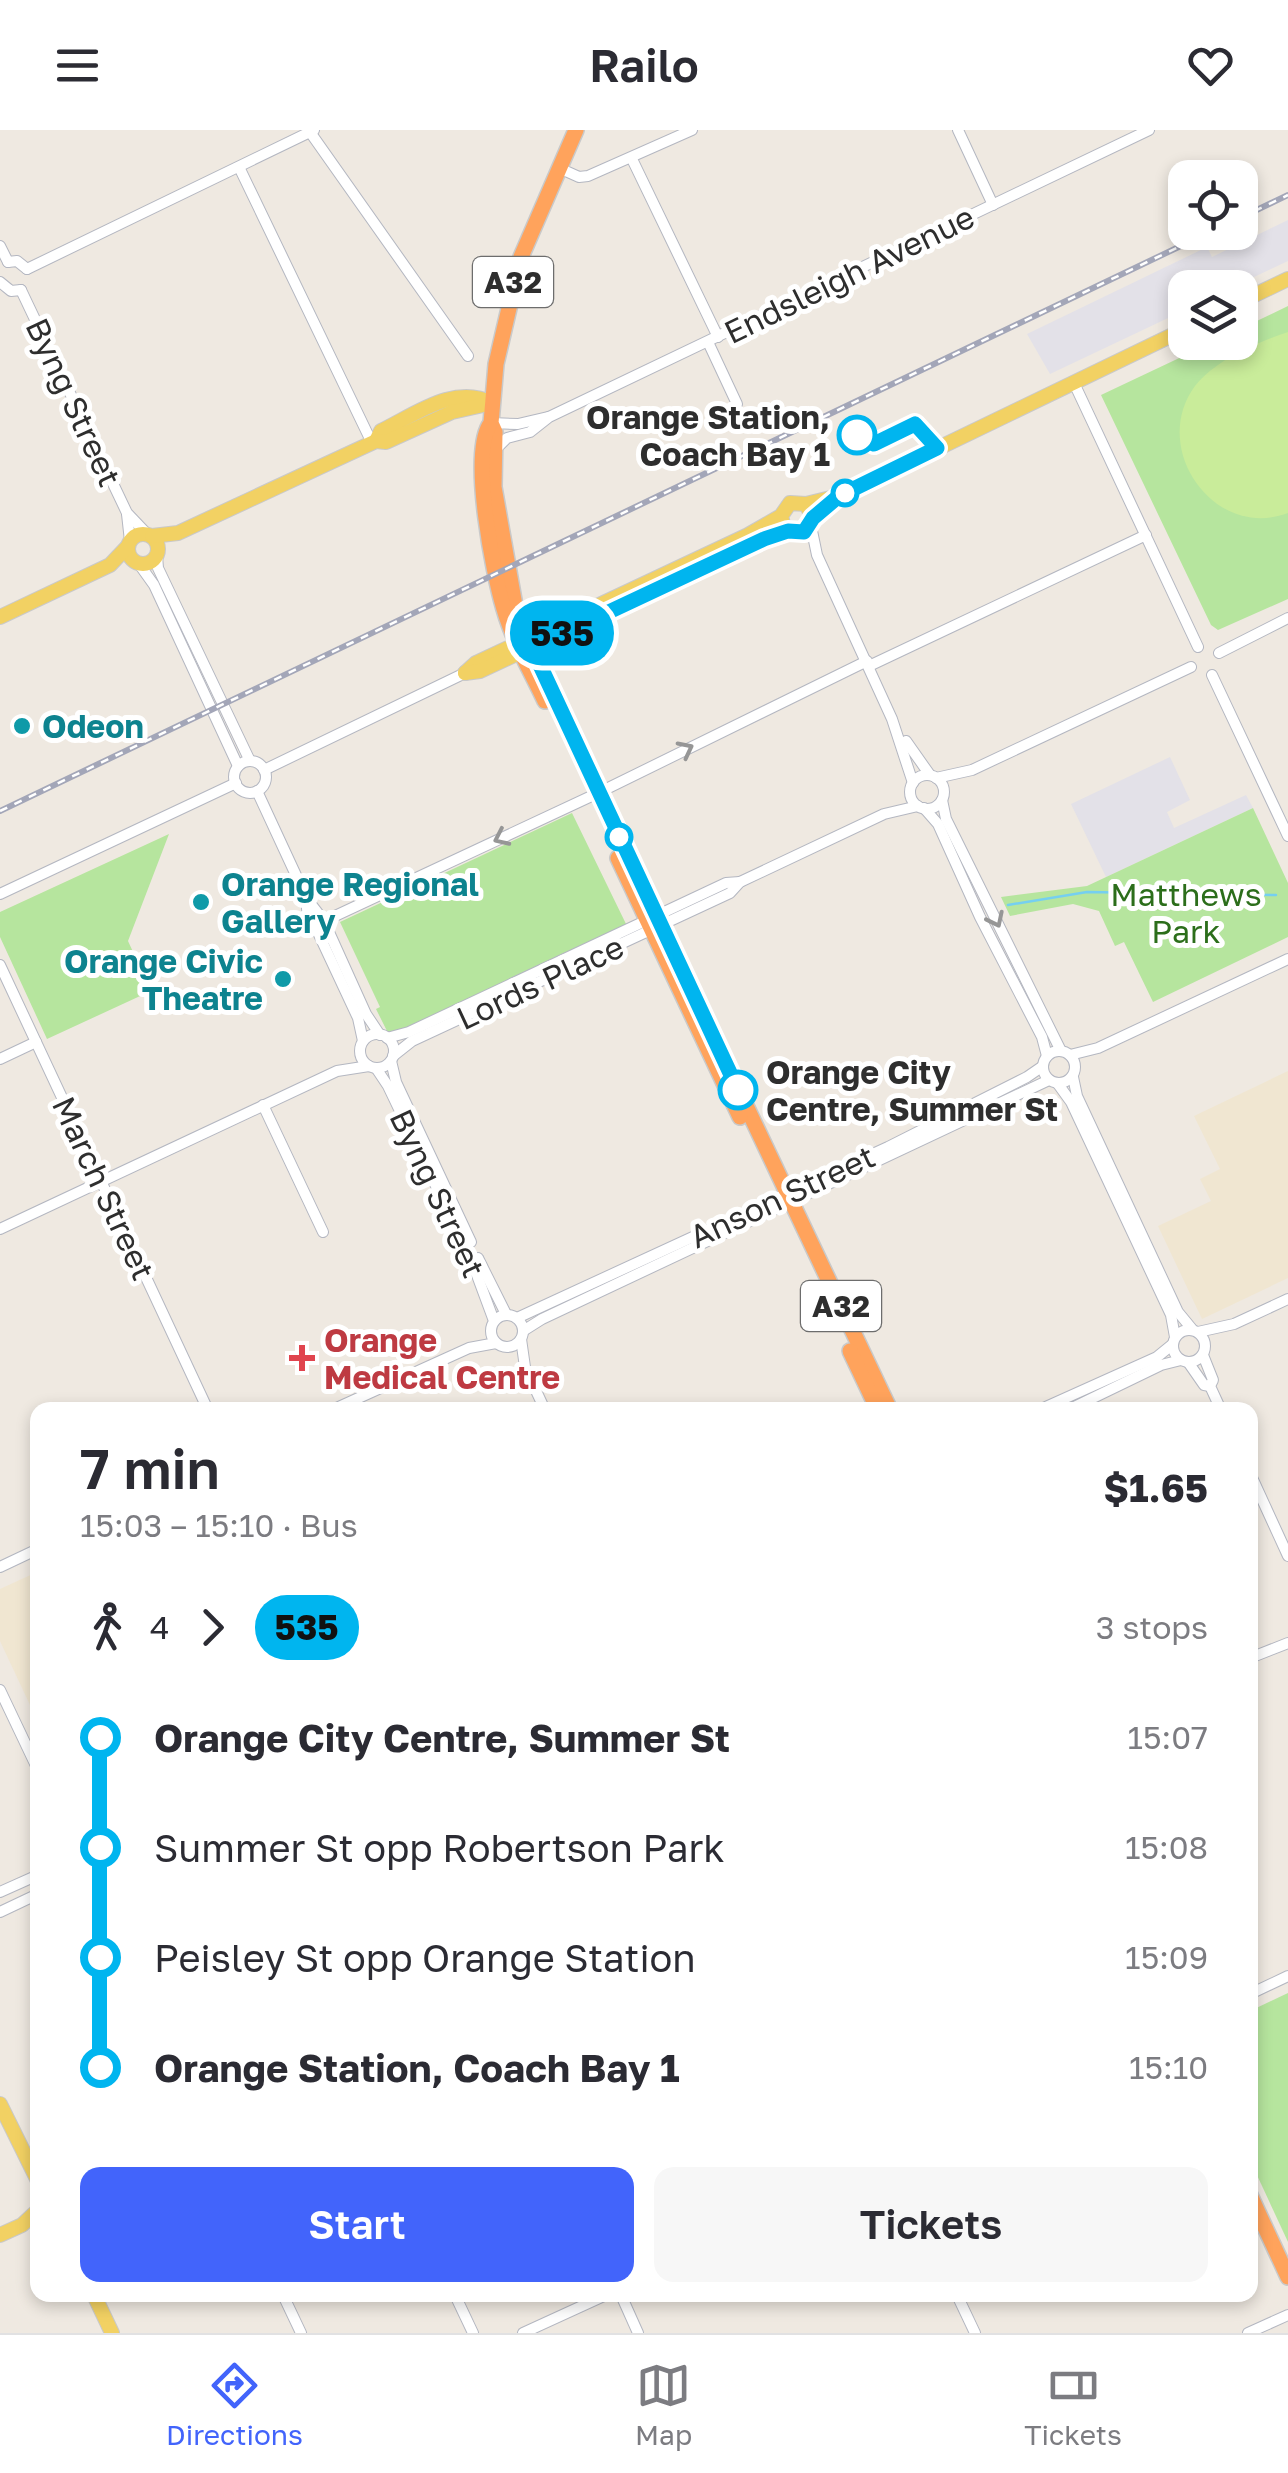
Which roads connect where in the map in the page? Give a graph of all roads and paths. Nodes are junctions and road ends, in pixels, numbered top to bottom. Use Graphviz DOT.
graph roads {
  1 [pos="576,130"];
  2 [pos="692,130"];
  3 [pos="958,130"];
  4 [pos="1149,130"];
  5 [pos="312,131"];
  6 [pos="289,136"];
  7 [pos="632,158"];
  8 [pos="239,167"];
  9 [pos="559,168"];
  10 [pos="994,205"];
  11 [pos="0,246"];
  12 [pos="4,266"];
  13 [pos="27,268"];
  14 [pos="1288,279"];
  15 [pos="0,282"];
  16 [pos="20,290"];
  17 [pos="1258,293"];
  18 [pos="1168,337"];
  19 [pos="713,340"];
  20 [pos="468,356"];
  21 [pos="1074,383"];
  22 [pos="492,403"];
  23 [pos="737,404"];
  24 [pos="549,417"];
  25 [pos="491,422"];
  26 [pos="374,442"];
  27 [pos="494,452"];
  28 [pos="839,496"];
  29 [pos="806,504"];
  30 [pos="126,513"];
  31 [pos="780,516"];
  32 [pos="812,522"];
  33 [pos="792,532"];
  34 [pos="178,533"];
  35 [pos="149,535"];
  36 [pos="1146,535"];
  37 [pos="129,544"];
  38 [pos="158,554"];
  39 [pos="817,555"];
  40 [pos="137,563"];
  41 [pos="110,565"];
  42 [pos="0,616"];
  43 [pos="1288,618"];
  44 [pos="525,645"];
  45 [pos="1198,646"];
  46 [pos="1219,653"];
  47 [pos="868,664"];
  48 [pos="1191,668"];
  49 [pos="465,673"];
  50 [pos="1212,674"];
  51 [pos="892,719"];
  52 [pos="244,764"];
  53 [pos="264,770"];
  54 [pos="972,770"];
  55 [pos="933,777"];
  56 [pos="236,784"];
  57 [pos="912,787"];
  58 [pos="256,791"];
  59 [pos="594,795"];
  60 [pos="943,797"];
  61 [pos="921,807"];
  62 [pos="884,814"];
  63 [pos="1288,836"];
  64 [pos="0,894"];
  65 [pos="307,899"];
  66 [pos="310,916"];
  67 [pos="324,921"];
  68 [pos="654,922"];
  69 [pos="1288,958"];
  70 [pos="0,966"];
  71 [pos="384,1036"];
  72 [pos="36,1042"];
  73 [pos="362,1046"];
  74 [pos="1098,1048"];
  75 [pos="1065,1053"];
  76 [pos="392,1058"];
  77 [pos="0,1059"];
  78 [pos="1045,1061"];
  79 [pos="372,1067"];
  80 [pos="337,1071"];
  81 [pos="1074,1072"];
  82 [pos="1053,1082"];
  83 [pos="263,1106"];
  84 [pos="101,1181"];
  85 [pos="784,1199"];
  86 [pos="0,1228"];
  87 [pos="323,1232"];
  88 [pos="1288,1300"];
  89 [pos="512,1316"];
  90 [pos="1234,1324"];
  91 [pos="492,1326"];
  92 [pos="1195,1331"];
  93 [pos="522,1335"];
  94 [pos="1174,1340"];
  95 [pos="501,1345"];
  96 [pos="469,1348"];
  97 [pos="1204,1351"];
  98 [pos="1184,1361"];
  99 [pos="525,1367"];
  100 [pos="1210,1386"];
  101 [pos="204,1402"];
  102 [pos="350,1402"];
  103 [pos="541,1402"];
  104 [pos="874,1402"];
  105 [pos="886,1402"];
  106 [pos="1057,1402"];
  107 [pos="1085,1402"];
  108 [pos="1217,1402"];
  109 [pos="1258,1490"];
  110 [pos="30,1553"];
  111 [pos="1288,1556"];
  112 [pos="0,1567"];
  113 [pos="1285,1642"];
  114 [pos="1258,1654"];
  115 [pos="0,1690"];
  116 [pos="30,1753"];
  117 [pos="30,1879"];
  118 [pos="0,1892"];
  119 [pos="30,1898"];
  120 [pos="0,1912"];
  121 [pos="1288,1976"];
  122 [pos="1258,1990"];
  123 [pos="0,2104"];
  124 [pos="30,2164"];
  125 [pos="1258,2213"];
  126 [pos="30,2224"];
  127 [pos="0,2235"];
  128 [pos="1288,2277"];
  129 [pos="97,2302"];
  130 [pos="286,2302"];
  131 [pos="459,2302"];
  132 [pos="591,2302"];
  133 [pos="623,2302"];
  134 [pos="960,2302"];
  135 [pos="1288,2314"];
  136 [pos="112,2333"];
  137 [pos="301,2333"];
  138 [pos="473,2333"];
  139 [pos="523,2333"];
  140 [pos="638,2333"];
  141 [pos="975,2333"];
  142 [pos="1248,2333"];
  1 -- 9 [label="highway, A32"];
  2 -- 7 [label="street"];
  3 -- 10 [label="street"];
  4 -- 10 [label="street, Endsleigh Avenue"];
  5 -- 6 [label="street"];
  5 -- 20 [label="street"];
  6 -- 8 [label="street"];
  7 -- 9 [label="street"];
  7 -- 19 [label="street"];
  8 -- 13 [label="street"];
  8 -- 26 [label="street"];
  9 -- 22 [label="highway, A32"];
  10 -- 19 [label="street, Endsleigh Avenue"];
  11 -- 12 [label="street"];
  12 -- 13 [label="street"];
  13 -- 16 [label="street"];
  14 -- 17 [label="main road"];
  15 -- 16 [label="street"];
  16 -- 30 [label="street, Byng Street"];
  18 -- 21 [label="main road"];
  19 -- 23 [label="street"];
  19 -- 24 [label="street, Endsleigh Avenue"];
  21 -- 28 [label="main road"];
  21 -- 36 [label="street"];
  22 -- 25 [label="highway, A32"];
  22 -- 26 [label="main road"];
  24 -- 25 [label="street, Endsleigh Avenue"];
  24 -- 27 [label="street, Endsleigh Avenue"];
  25 -- 27 [label="highway, A32"];
  25 -- 44 [label="highway, A32"];
  26 -- 34 [label="main road"];
  27 -- 44 [label="highway, A32"];
  28 -- 29 [label="main road"];
  28 -- 32 [label="main road"];
  29 -- 31 [label="main road"];
  29 -- 32 [label="main road"];
  30 -- 35 [label="street, Byng Street"];
  30 -- 37 [label="street, Byng Street"];
  31 -- 33 [label="main road"];
  31 -- 44 [label="main road"];
  32 -- 33 [label="main road"];
  32 -- 39 [label="street"];
  33 -- 39 [label="street"];
  33 -- 44 [label="main road"];
  34 -- 35 [label="main road"];
  34 -- 38 [label="main road"];
  35 -- 37 [label="main road"];
  35 -- 38 [label="main road"];
  36 -- 45 [label="street"];
  36 -- 47 [label="street"];
  37 -- 40 [label="main road"];
  37 -- 41 [label="main road"];
  38 -- 40 [label="main road"];
  38 -- 52 [label="street"];
  39 -- 47 [label="street"];
  40 -- 41 [label="main road"];
  40 -- 52 [label="street"];
  41 -- 42 [label="main road"];
  43 -- 46 [label="street"];
  44 -- 49 [label="main road"];
  44 -- 59 [label="highway, A32"];
  45 -- 46 [label="street"];
  45 -- 48 [label="street"];
  46 -- 50 [label="street"];
  47 -- 51 [label="street"];
  59 -- 47 [label="street, one-way"];
  48 -- 50 [label="street"];
  48 -- 54 [label="street"];
  49 -- 53 [label="street"];
  50 -- 63 [label="street"];
  51 -- 55 [label="street"];
  51 -- 57 [label="street"];
  52 -- 53 [label="street"];
  52 -- 56 [label="street"];
  53 -- 58 [label="street"];
  54 -- 55 [label="street"];
  54 -- 60 [label="street"];
  55 -- 57 [label="street"];
  55 -- 60 [label="street"];
  56 -- 58 [label="street"];
  56 -- 64 [label="street"];
  57 -- 61 [label="street"];
  57 -- 62 [label="street, Lords Place"];
  58 -- 65 [label="street"];
  59 -- 67 [label="street, one-way"];
  59 -- 68 [label="highway, A32"];
  60 -- 61 [label="street"];
  60 -- 75 [label="street, one-way"];
  61 -- 62 [label="street, Lords Place"];
  61 -- 78 [label="street"];
  62 -- 68 [label="street, Lords Place"];
  65 -- 66 [label="street"];
  65 -- 67 [label="street"];
  66 -- 67 [label="street"];
  66 -- 73 [label="street"];
  67 -- 71 [label="street"];
  68 -- 71 [label="street, Lords Place"];
  68 -- 76 [label="street, Lords Place"];
  68 -- 85 [label="highway, A32"];
  69 -- 74 [label="street"];
  70 -- 72 [label="street, March Street"];
  71 -- 73 [label="street"];
  71 -- 76 [label="street"];
  72 -- 77 [label="street"];
  72 -- 84 [label="street, March Street"];
  73 -- 79 [label="street"];
  73 -- 80 [label="street"];
  74 -- 75 [label="street"];
  74 -- 81 [label="street"];
  75 -- 78 [label="street, Anson Street"];
  75 -- 81 [label="street"];
  76 -- 79 [label="street"];
  76 -- 89 [label="street, Byng Street"];
  78 -- 82 [label="street"];
  78 -- 85 [label="street, Anson Street"];
  79 -- 80 [label="street"];
  79 -- 91 [label="street, Byng Street"];
  80 -- 83 [label="street"];
  81 -- 82 [label="street, Anson Street"];
  81 -- 92 [label="street"];
  82 -- 85 [label="street, Anson Street"];
  82 -- 94 [label="street"];
  83 -- 84 [label="street"];
  83 -- 87 [label="street"];
  84 -- 86 [label="street"];
  84 -- 101 [label="street, March Street"];
  85 -- 89 [label="street, Anson Street"];
  85 -- 93 [label="street, Anson Street"];
  85 -- 104 [label="highway, A32"];
  85 -- 105 [label="highway, A32"];
  88 -- 90 [label="street"];
  89 -- 91 [label="street, Anson Street"];
  89 -- 93 [label="street, Byng Street"];
  90 -- 92 [label="street"];
  90 -- 97 [label="street"];
  91 -- 95 [label="street, Byng Street"];
  91 -- 96 [label="street"];
  92 -- 94 [label="street"];
  92 -- 97 [label="street"];
  93 -- 95 [label="street, Anson Street"];
  93 -- 99 [label="street"];
  94 -- 98 [label="street"];
  94 -- 106 [label="street"];
  95 -- 96 [label="street"];
  95 -- 99 [label="street"];
  96 -- 102 [label="street"];
  97 -- 98 [label="street"];
  97 -- 100 [label="street"];
  98 -- 100 [label="street"];
  98 -- 107 [label="street"];
  99 -- 103 [label="street"];
  100 -- 108 [label="street"];
  109 -- 111 [label="street"];
  110 -- 112 [label="street"];
  113 -- 114 [label="street"];
  115 -- 116 [label="street"];
  117 -- 118 [label="street"];
  119 -- 120 [label="street"];
  121 -- 122 [label="street"];
  123 -- 124 [label="main road"];
  125 -- 128 [label="highway"];
  126 -- 127 [label="main road"];
  129 -- 136 [label="main road"];
  130 -- 137 [label="street"];
  131 -- 138 [label="street"];
  132 -- 139 [label="street"];
  133 -- 140 [label="street"];
  134 -- 141 [label="street"];
  135 -- 142 [label="street"];
}
